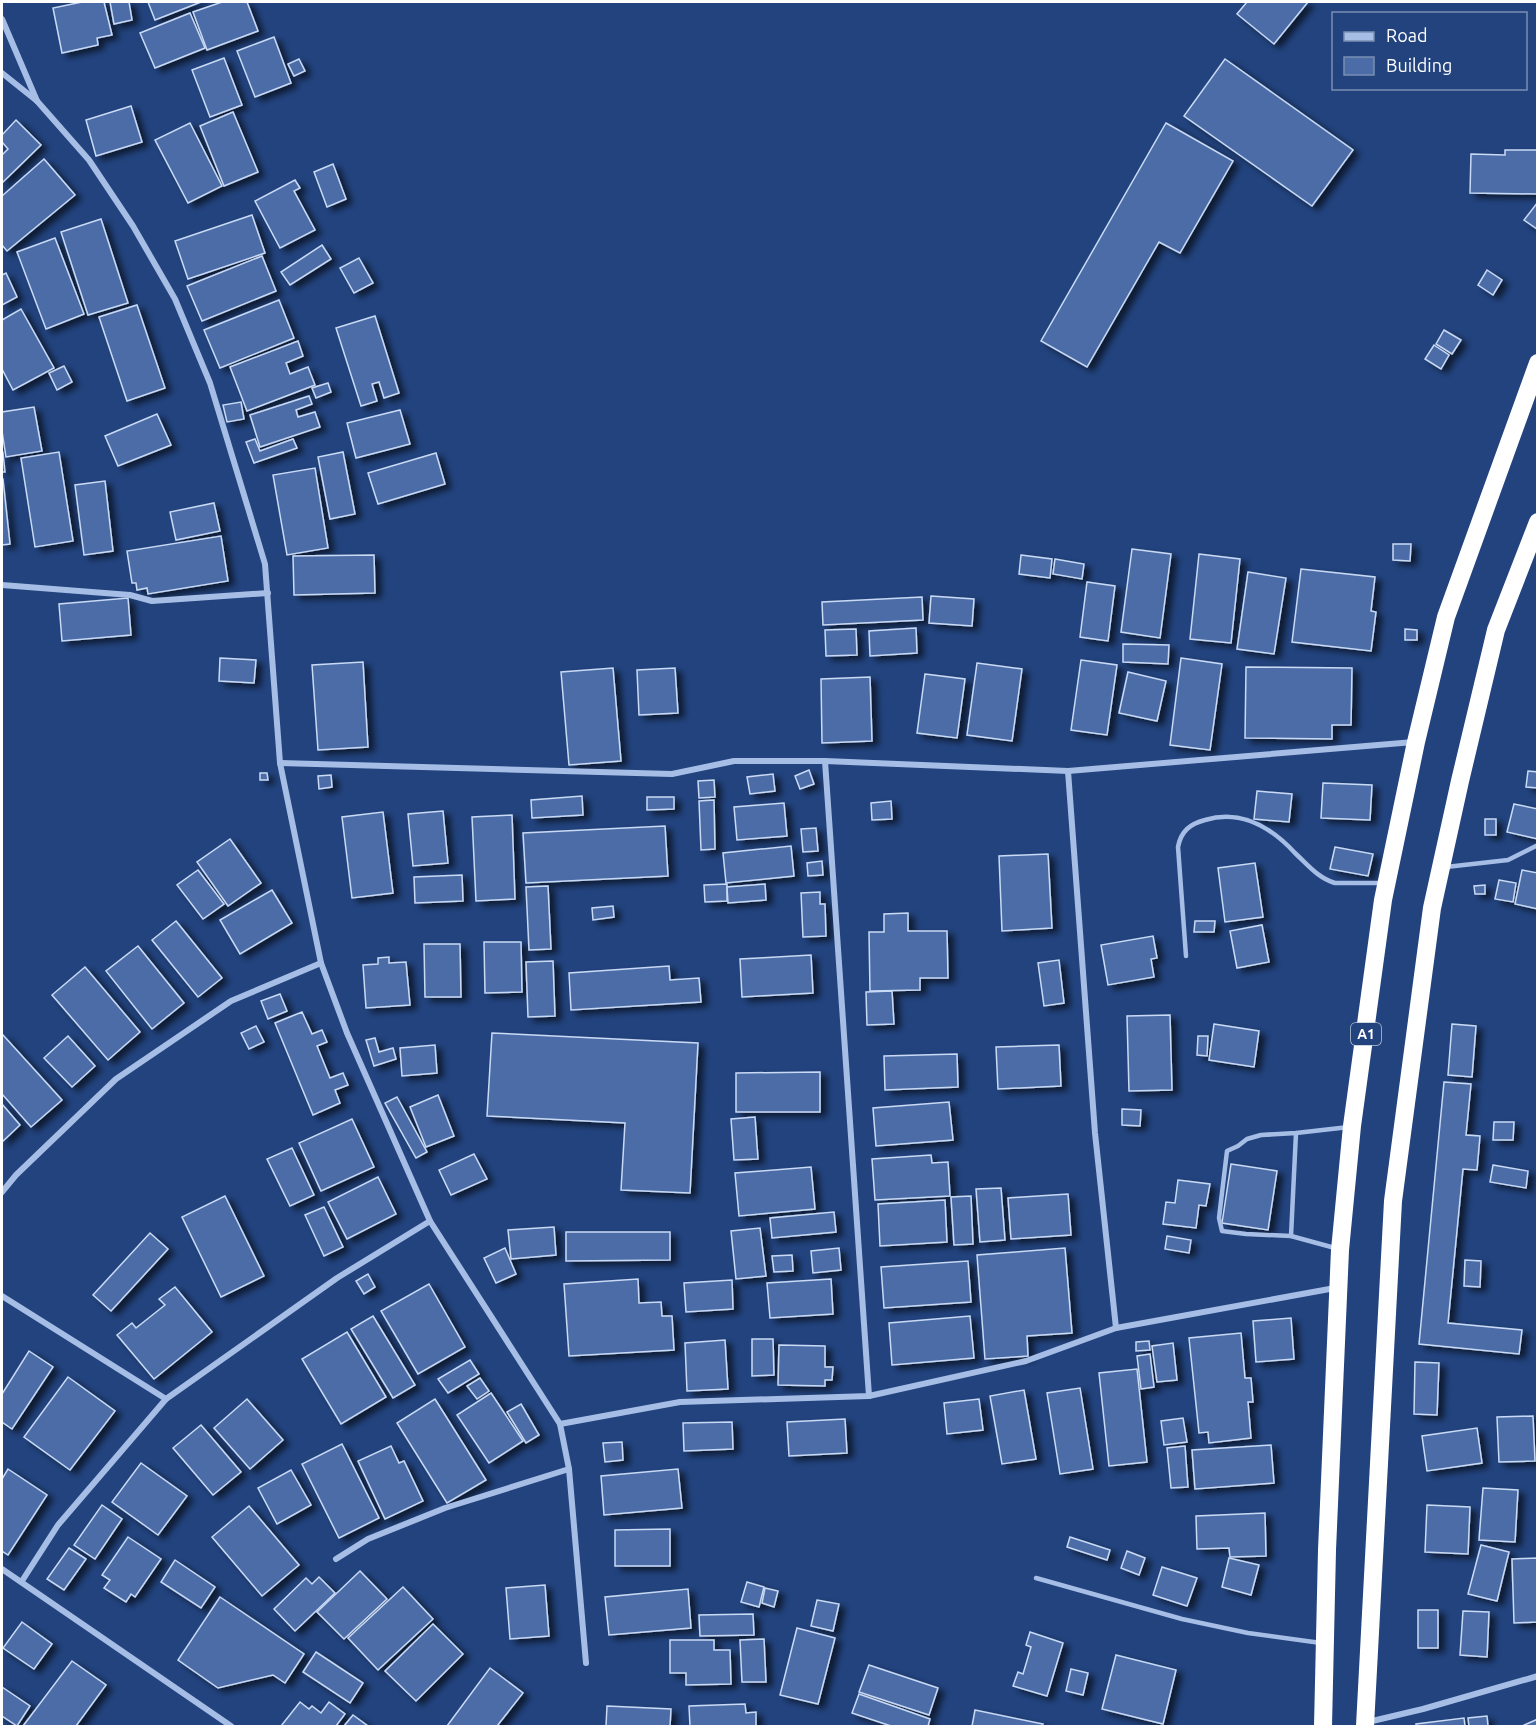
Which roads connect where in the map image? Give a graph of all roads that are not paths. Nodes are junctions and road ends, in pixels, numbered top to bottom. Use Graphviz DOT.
graph roads {
  1 [pos="2,19"];
  2 [pos="2,73"];
  3 [pos="37,101"];
  4 [pos="1538,363"];
  5 [pos="1537,525"];
  6 [pos="2,585"];
  7 [pos="268,592"];
  8 [pos="1416,742"];
  9 [pos="825,761"];
  10 [pos="280,763"];
  11 [pos="1068,771"];
  12 [pos="1538,845"];
  13 [pos="1440,868"];
  14 [pos="1387,883"];
  15 [pos="1186,956"];
  16 [pos="321,963"];
  17 [pos="1352,1126"];
  18 [pos="1296,1133"];
  19 [pos="2,1192"];
  20 [pos="430,1221"];
  21 [pos="1291,1236"];
  22 [pos="1340,1250"];
  23 [pos="1339,1288"];
  24 [pos="2,1296"];
  25 [pos="1116,1328"];
  26 [pos="869,1396"];
  27 [pos="166,1399"];
  28 [pos="560,1424"];
  29 [pos="569,1469"];
  30 [pos="336,1559"];
  31 [pos="2,1569"];
  32 [pos="1036,1578"];
  33 [pos="22,1581"];
  34 [pos="1324,1643"];
  35 [pos="586,1663"];
  36 [pos="1538,1676"];
  37 [pos="1365,1725"];
  38 [pos="231,1726"];
  39 [pos="1323,1726"];
  1 -- 3 [label="street"];
  2 -- 3 [label="street"];
  3 -- 7 [label="street"];
  4 -- 8 [label="highway, A1"];
  5 -- 13 [label="highway"];
  6 -- 7 [label="street"];
  7 -- 10 [label="street"];
  8 -- 11 [label="street"];
  8 -- 14 [label="highway, A1"];
  9 -- 10 [label="street"];
  9 -- 11 [label="street"];
  9 -- 26 [label="street"];
  10 -- 16 [label="street"];
  11 -- 25 [label="street"];
  12 -- 13 [label="lane"];
  13 -- 37 [label="highway"];
  14 -- 15 [label="lane"];
  14 -- 17 [label="highway, A1"];
  16 -- 19 [label="street"];
  16 -- 20 [label="street"];
  17 -- 18 [label="lane"];
  17 -- 22 [label="highway, A1"];
  18 -- 21 [label="lane"];
  18 -- 21 [label="lane"];
  20 -- 27 [label="street"];
  20 -- 28 [label="street"];
  21 -- 22 [label="lane"];
  22 -- 23 [label="highway, A1"];
  23 -- 25 [label="street"];
  23 -- 34 [label="highway, A1"];
  24 -- 27 [label="street"];
  25 -- 26 [label="street"];
  26 -- 28 [label="street"];
  27 -- 33 [label="street"];
  28 -- 29 [label="street"];
  29 -- 30 [label="street"];
  29 -- 35 [label="street"];
  31 -- 33 [label="street"];
  32 -- 34 [label="lane"];
  33 -- 38 [label="street"];
  34 -- 39 [label="highway, A1"];
  36 -- 37 [label="street"];
}
